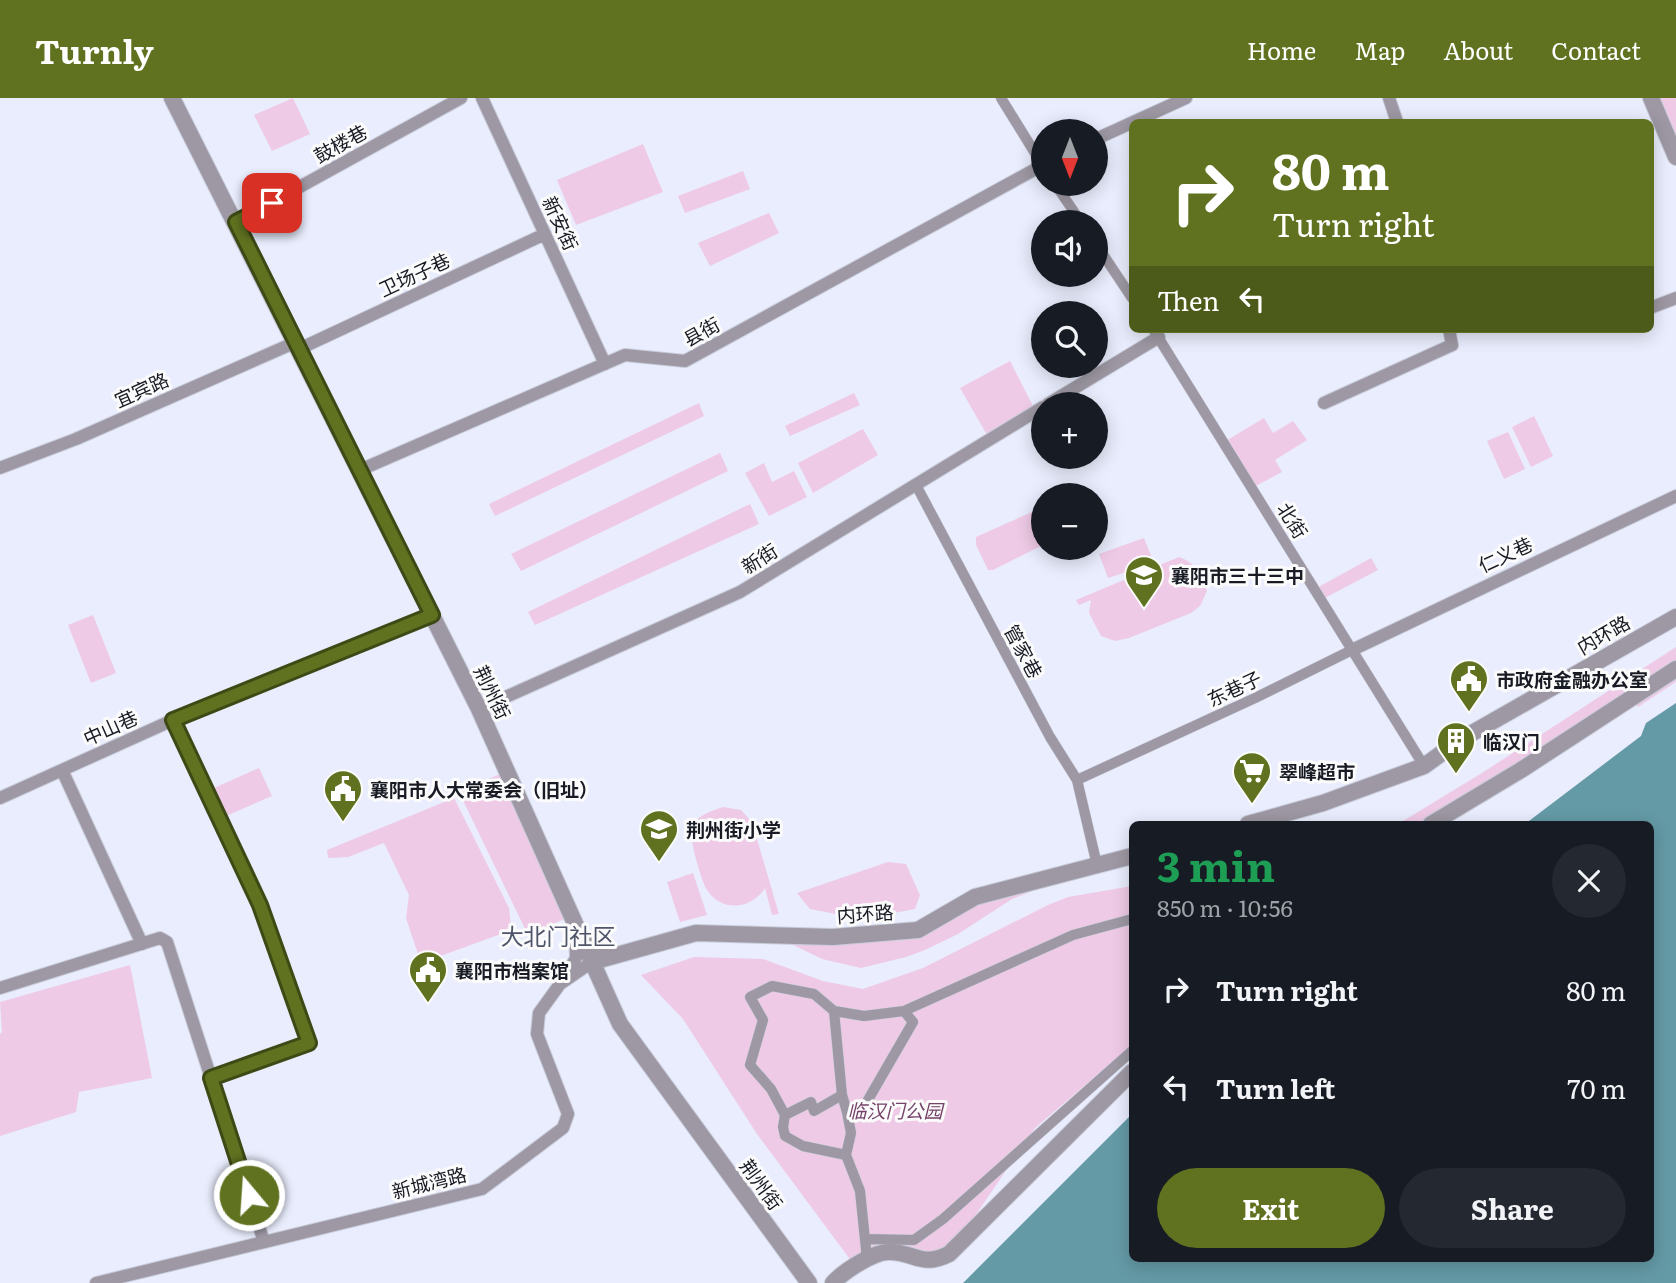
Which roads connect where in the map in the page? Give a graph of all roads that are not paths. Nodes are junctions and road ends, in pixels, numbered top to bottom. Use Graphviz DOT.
graph roads {
  1 [pos="172,98"];
  2 [pos="461,98"];
  3 [pos="482,98"];
  4 [pos="1001,98"];
  5 [pos="1186,98"];
  6 [pos="1389,98"];
  7 [pos="1651,98"];
  8 [pos="1140,119"];
  9 [pos="1396,119"];
  10 [pos="1129,124"];
  11 [pos="1108,134"];
  12 [pos="1031,147"];
  13 [pos="1676,157"];
  14 [pos="1031,173"];
  15 [pos="236,222"];
  16 [pos="545,234"];
  17 [pos="1108,262"];
  18 [pos="1129,294"];
  19 [pos="1676,298"];
  20 [pos="1654,306"];
  21 [pos="1156,333"];
  22 [pos="1450,333"];
  23 [pos="298,345"];
  24 [pos="605,364"];
  25 [pos="1066,392"];
  26 [pos="1324,403"];
  27 [pos="1031,414"];
  28 [pos="0,468"];
  29 [pos="360,470"];
  30 [pos="916,485"];
  31 [pos="1676,496"];
  32 [pos="432,615"];
  33 [pos="1676,617"];
  34 [pos="1352,650"];
  35 [pos="1676,669"];
  36 [pos="479,709"];
  37 [pos="173,720"];
  38 [pos="1424,766"];
  39 [pos="62,770"];
  40 [pos="1077,780"];
  41 [pos="0,798"];
  42 [pos="1259,821"];
  43 [pos="1436,821"];
  44 [pos="1129,857"];
  45 [pos="1097,866"];
  46 [pos="1129,920"];
  47 [pos="575,925"];
  48 [pos="142,944"];
  49 [pos="620,954"];
  50 [pos="592,962"];
  51 [pos="560,984"];
  52 [pos="0,988"];
  53 [pos="834,1011"];
  54 [pos="904,1011"];
  55 [pos="1129,1054"];
  56 [pos="1129,1075"];
  57 [pos="211,1078"];
  58 [pos="842,1095"];
  59 [pos="847,1112"];
  60 [pos="785,1115"];
  61 [pos="846,1155"];
  62 [pos="865,1239"];
  63 [pos="264,1242"];
  64 [pos="867,1259"];
  65 [pos="96,1283"];
  66 [pos="809,1283"];
  67 [pos="833,1283"];
  1 -- 15 [label="street, 荆州街"];
  2 -- 15 [label="street, 鼓楼巷"];
  3 -- 16 [label="street, 新安街"];
  4 -- 12 [label="street"];
  5 -- 8 [label="street"];
  6 -- 9 [label="street"];
  7 -- 13 [label="street"];
  10 -- 11 [label="street"];
  14 -- 24 [label="street, 县街"];
  15 -- 23 [label="street, 荆州街"];
  16 -- 23 [label="street, 卫场子巷"];
  16 -- 24 [label="street, 新安街"];
  17 -- 18 [label="street"];
  19 -- 20 [label="street"];
  21 -- 25 [label="street"];
  21 -- 34 [label="street, 北街"];
  22 -- 26 [label="street"];
  23 -- 28 [label="street, 宜宾路"];
  23 -- 29 [label="street, 荆州街"];
  24 -- 29 [label="street, 县街"];
  27 -- 30 [label="street, 新街"];
  29 -- 32 [label="street, 荆州街"];
  30 -- 36 [label="street, 新街"];
  30 -- 40 [label="street, 管家巷"];
  31 -- 34 [label="street, 仁义巷"];
  32 -- 36 [label="street, 荆州街"];
  32 -- 37 [label="street, 中山巷"];
  33 -- 38 [label="street, 内环路"];
  34 -- 38 [label="street, 北街"];
  34 -- 40 [label="street, 东巷子"];
  35 -- 43 [label="street"];
  36 -- 47 [label="street, 荆州街"];
  37 -- 39 [label="street, 中山巷"];
  37 -- 57 [label="street"];
  38 -- 42 [label="street, 内环路"];
  39 -- 41 [label="street, 中山巷"];
  39 -- 48 [label="street"];
  40 -- 45 [label="street, 管家巷"];
  44 -- 45 [label="street, 内环路"];
  45 -- 49 [label="street, 内环路"];
  46 -- 54 [label="street"];
  47 -- 49 [label="street"];
  47 -- 50 [label="street, 荆州街"];
  47 -- 51 [label="street"];
  48 -- 52 [label="street"];
  48 -- 57 [label="street"];
  49 -- 50 [label="street, 内环路"];
  50 -- 51 [label="street, 新城湾路"];
  50 -- 66 [label="street, 荆州街"];
  51 -- 63 [label="street, 新城湾路"];
  53 -- 54 [label="street"];
  53 -- 58 [label="street"];
  53 -- 60 [label="street"];
  54 -- 59 [label="street"];
  55 -- 62 [label="street"];
  56 -- 64 [label="street"];
  57 -- 63 [label="street"];
  58 -- 59 [label="street"];
  58 -- 60 [label="street"];
  59 -- 61 [label="street"];
  60 -- 61 [label="street"];
  61 -- 62 [label="street"];
  62 -- 64 [label="street"];
  63 -- 65 [label="street, 新城湾路"];
  64 -- 67 [label="street"];
}
